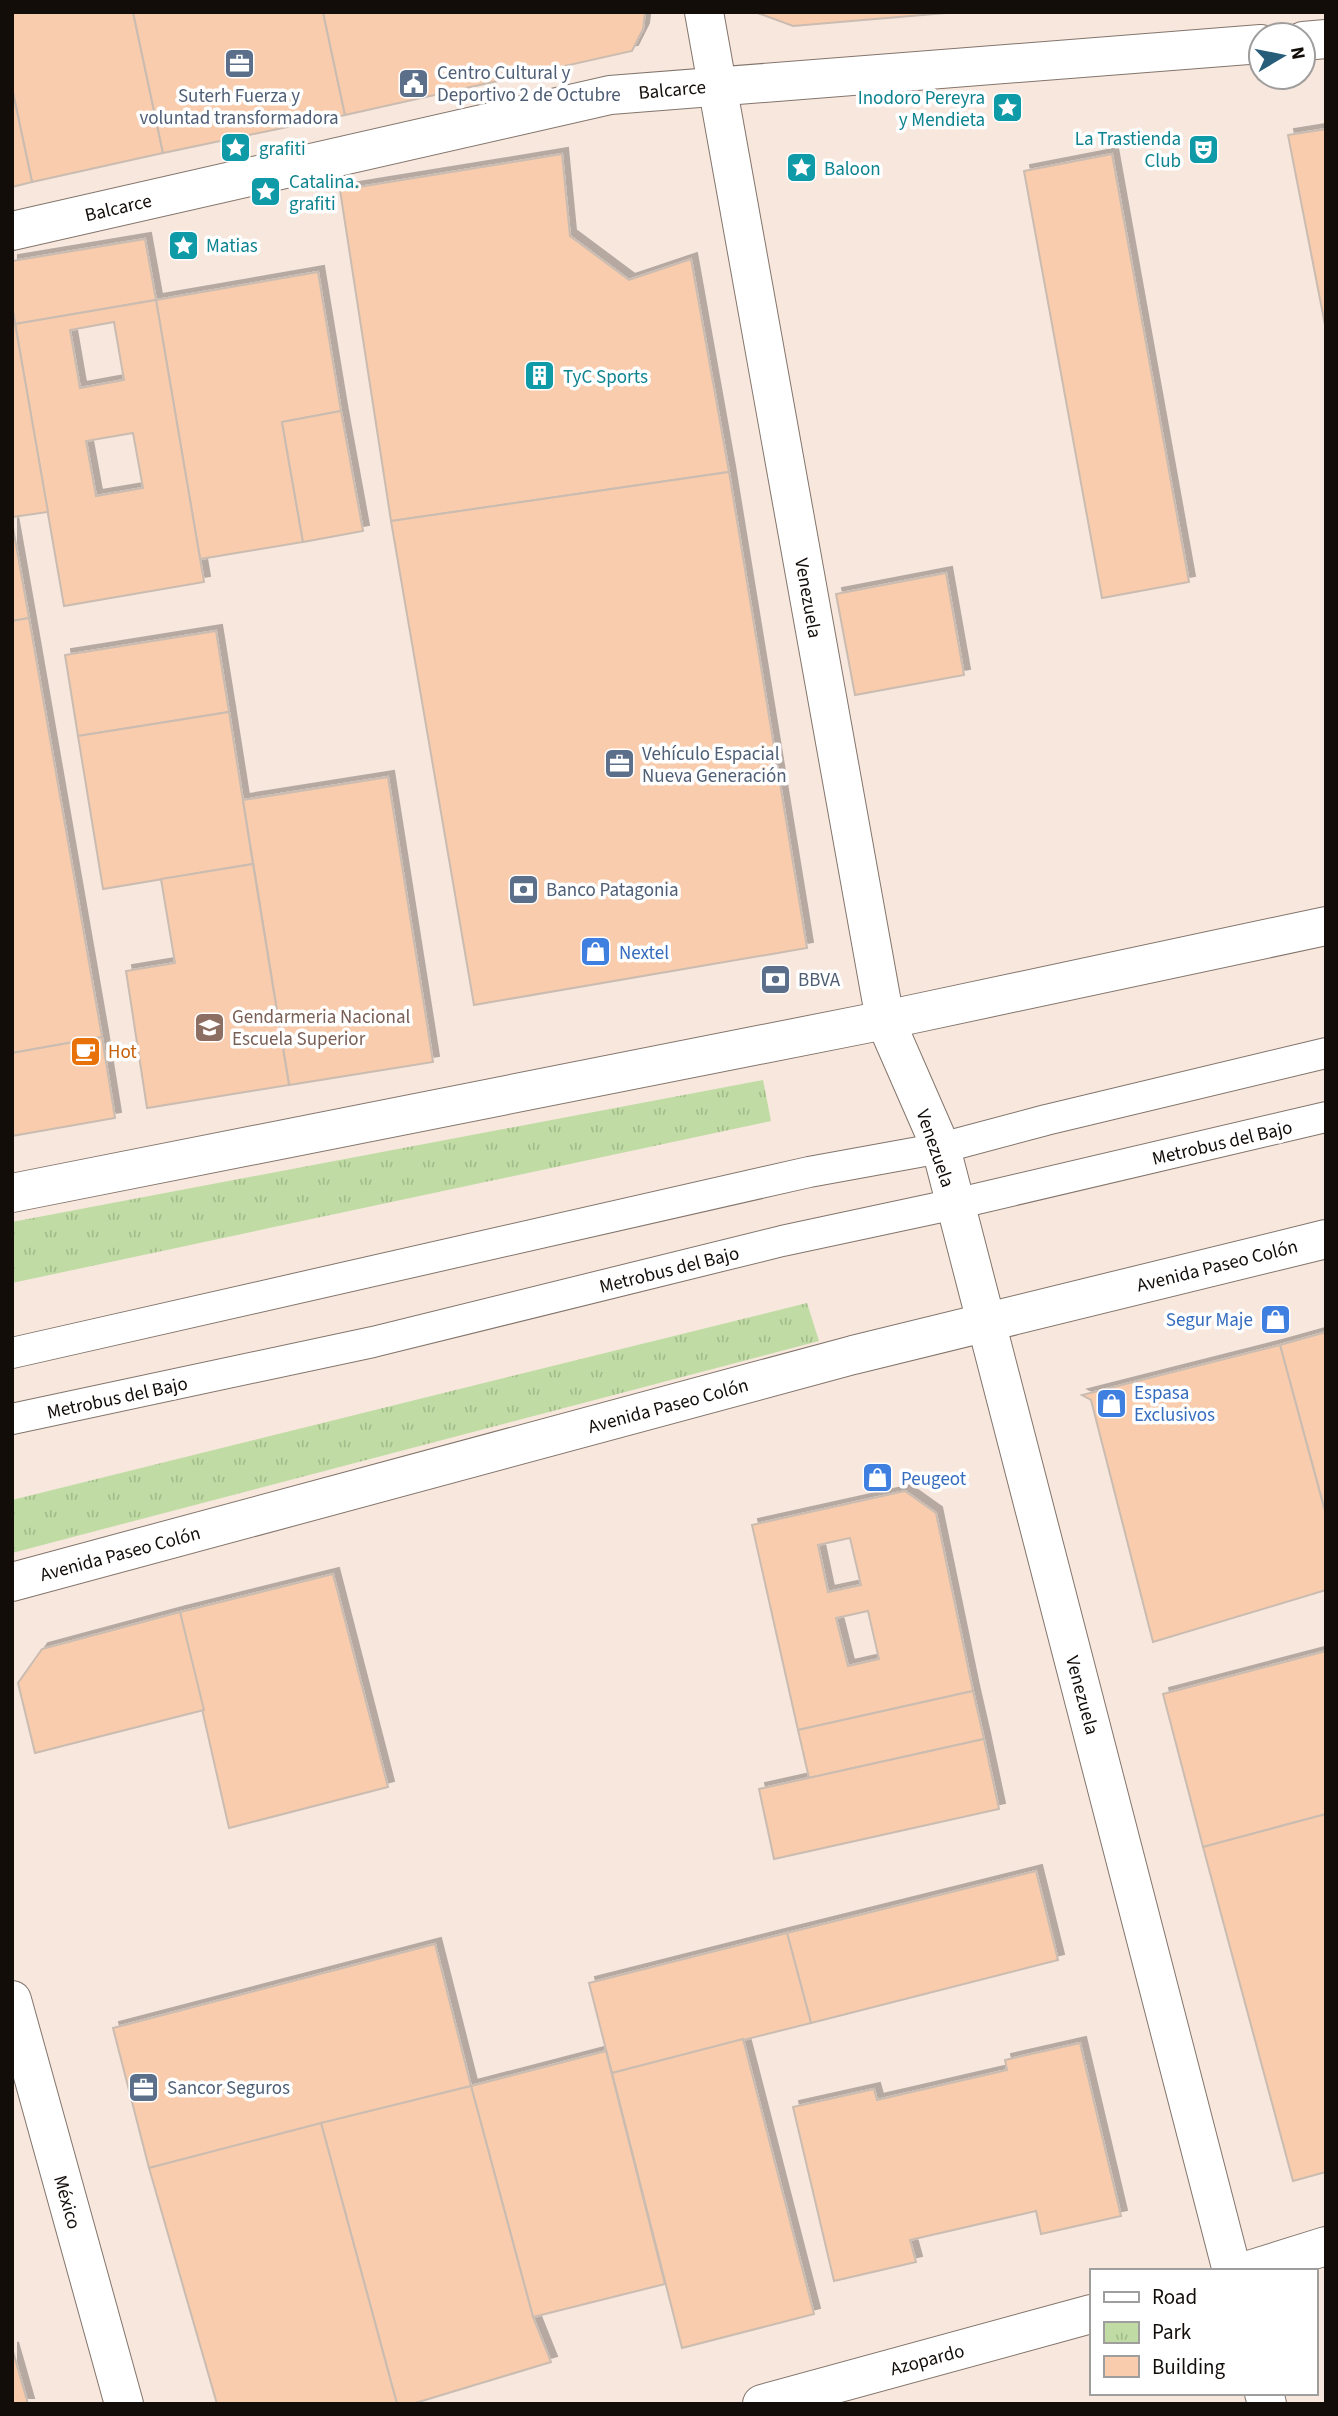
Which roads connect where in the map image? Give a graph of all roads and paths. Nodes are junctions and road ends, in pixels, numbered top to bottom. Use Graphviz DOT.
graph roads {
  1 [pos="704,12"];
  2 [pos="1247,45"];
  3 [pos="718,85"];
  4 [pos="12,231"];
  5 [pos="1326,926"];
  6 [pos="885,1020"];
  7 [pos="1326,1053"];
  8 [pos="1326,1117"];
  9 [pos="940,1148"];
  10 [pos="12,1193"];
  11 [pos="955,1204"];
  12 [pos="1326,1239"];
  13 [pos="985,1322"];
  14 [pos="12,1353"];
  15 [pos="12,1419"];
  16 [pos="12,1582"];
  17 [pos="12,2000"];
  18 [pos="1326,2246"];
  19 [pos="1231,2269"];
  20 [pos="1252,2269"];
  21 [pos="1090,2314"];
  22 [pos="124,2404"];
  23 [pos="762,2404"];
  1 -- 3 [label="street, Venezuela"];
  2 -- 3 [label="street, Balcarce"];
  3 -- 4 [label="street, Balcarce"];
  3 -- 6 [label="street, Venezuela"];
  5 -- 6 [label="street"];
  6 -- 9 [label="street, Venezuela"];
  6 -- 10 [label="street"];
  7 -- 9 [label="lane"];
  8 -- 11 [label="lane, Metrobus del Bajo"];
  9 -- 11 [label="street, Venezuela"];
  9 -- 14 [label="lane"];
  11 -- 13 [label="street, Venezuela"];
  11 -- 15 [label="lane, Metrobus del Bajo"];
  12 -- 13 [label="street, Avenida Paseo Colón"];
  13 -- 16 [label="street, Avenida Paseo Colón"];
  13 -- 19 [label="street, Venezuela"];
  17 -- 22 [label="street, México"];
  18 -- 20 [label="street"];
  21 -- 23 [label="street, Azopardo"];
}
